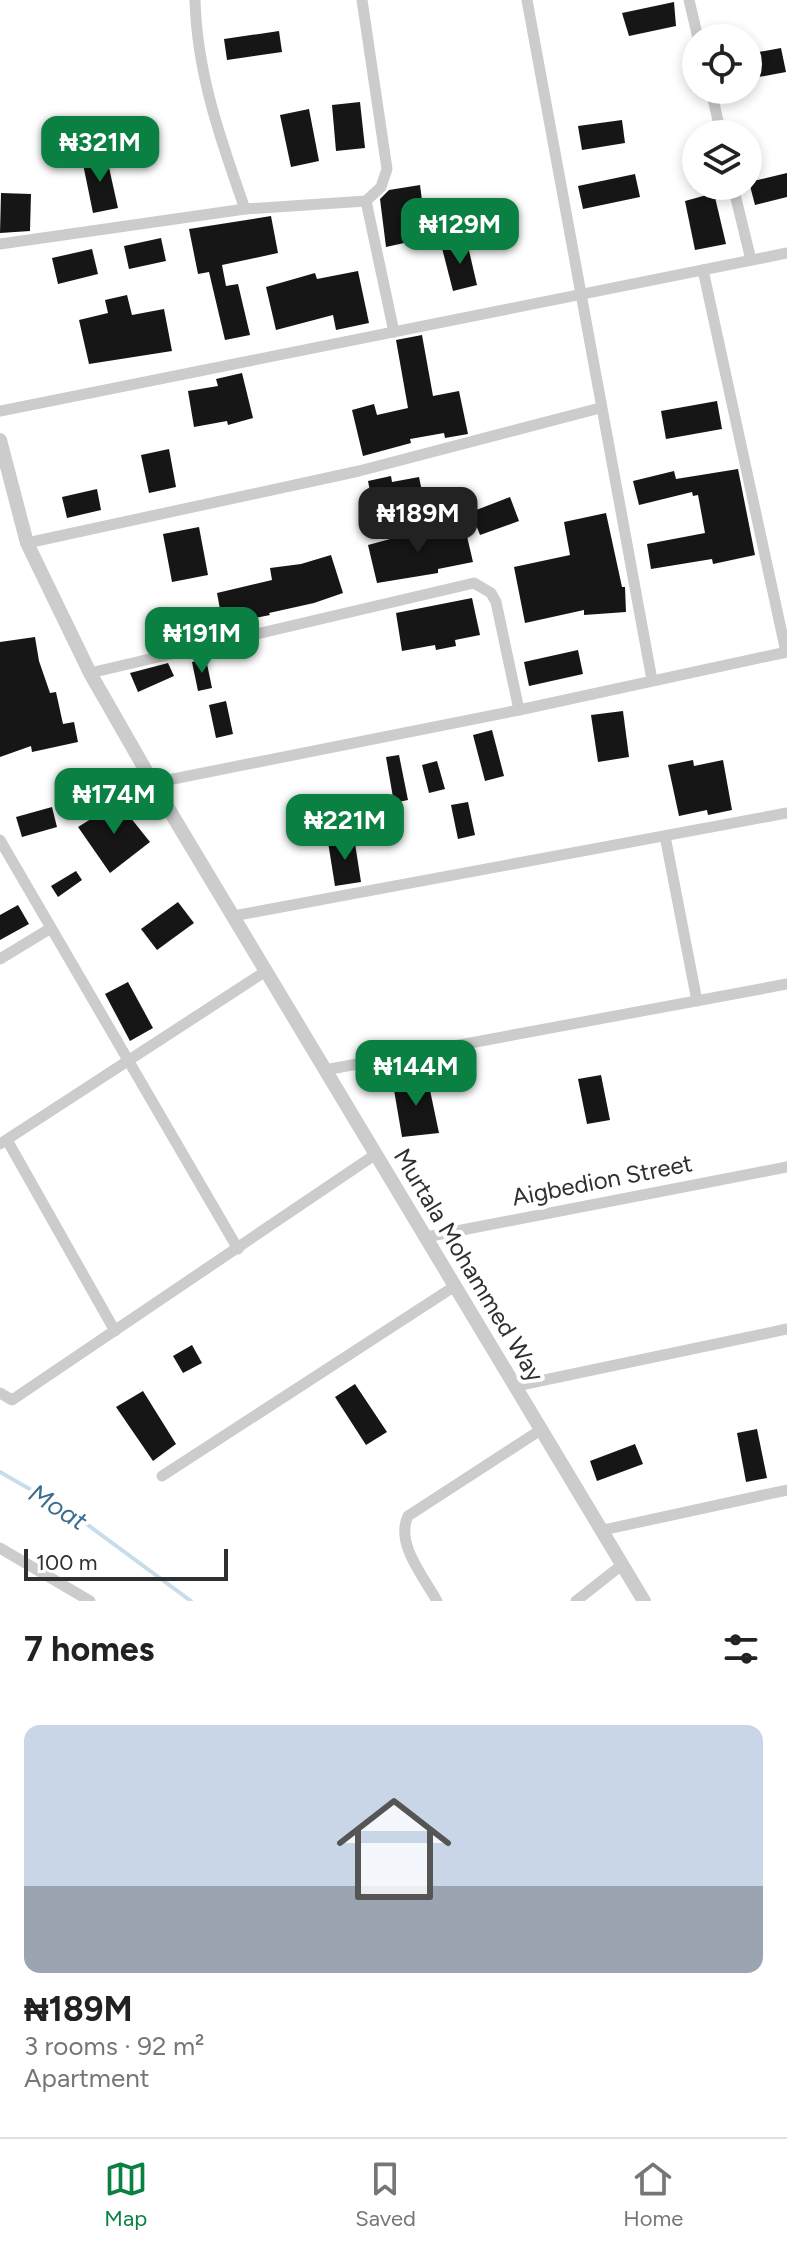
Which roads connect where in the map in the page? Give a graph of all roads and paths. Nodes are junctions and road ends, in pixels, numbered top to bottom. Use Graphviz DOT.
graph roads {
  1 [pos="195,0"];
  2 [pos="362,0"];
  3 [pos="527,0"];
  4 [pos="689,0"];
  5 [pos="695,24"];
  6 [pos="736,200"];
  7 [pos="366,201"];
  8 [pos="245,209"];
  9 [pos="0,244"];
  10 [pos="787,253"];
  11 [pos="751,260"];
  12 [pos="703,270"];
  13 [pos="580,294"];
  14 [pos="394,332"];
  15 [pos="600,408"];
  16 [pos="0,411"];
  17 [pos="0,440"];
  18 [pos="27,543"];
  19 [pos="786,652"];
  20 [pos="90,673"];
  21 [pos="652,680"];
  22 [pos="519,710"];
  23 [pos="153,783"];
  24 [pos="787,813"];
  25 [pos="665,836"];
  26 [pos="0,840"];
  27 [pos="233,916"];
  28 [pos="51,928"];
  29 [pos="0,959"];
  30 [pos="266,971"];
  31 [pos="787,984"];
  32 [pos="697,1001"];
  33 [pos="128,1062"];
  34 [pos="325,1070"];
  35 [pos="4,1142"];
  36 [pos="376,1154"];
  37 [pos="787,1167"];
  38 [pos="426,1237"];
  39 [pos="238,1249"];
  40 [pos="455,1286"];
  41 [pos="787,1329"];
  42 [pos="115,1331"];
  43 [pos="516,1386"];
  44 [pos="0,1393"];
  45 [pos="542,1429"];
  46 [pos="162,1476"];
  47 [pos="787,1490"];
  48 [pos="603,1530"];
  49 [pos="2,1552"];
  50 [pos="623,1564"];
  51 [pos="90,1601"];
  52 [pos="437,1601"];
  53 [pos="576,1601"];
  54 [pos="644,1601"];
  1 -- 8 [label="street"];
  2 -- 7 [label="street"];
  3 -- 13 [label="street"];
  4 -- 5 [label="street"];
  6 -- 11 [label="street"];
  7 -- 8 [label="street"];
  7 -- 14 [label="street"];
  8 -- 9 [label="street"];
  10 -- 11 [label="street"];
  11 -- 12 [label="street"];
  12 -- 13 [label="street"];
  12 -- 19 [label="street"];
  13 -- 14 [label="street"];
  13 -- 15 [label="street"];
  14 -- 16 [label="street"];
  15 -- 18 [label="street"];
  15 -- 21 [label="street"];
  17 -- 18 [label="street, Murtala Mohammed Way"];
  18 -- 20 [label="street, Murtala Mohammed Way"];
  19 -- 21 [label="street"];
  20 -- 22 [label="street"];
  20 -- 23 [label="street, Murtala Mohammed Way"];
  21 -- 22 [label="street"];
  22 -- 23 [label="street"];
  23 -- 27 [label="street, Murtala Mohammed Way"];
  24 -- 25 [label="street"];
  25 -- 27 [label="street"];
  25 -- 32 [label="street"];
  26 -- 28 [label="street"];
  27 -- 30 [label="street, Murtala Mohammed Way"];
  28 -- 29 [label="street"];
  28 -- 33 [label="street"];
  30 -- 33 [label="street"];
  30 -- 34 [label="street, Murtala Mohammed Way"];
  31 -- 32 [label="street"];
  32 -- 34 [label="street"];
  33 -- 35 [label="street"];
  33 -- 39 [label="street"];
  34 -- 36 [label="street, Murtala Mohammed Way"];
  35 -- 42 [label="street"];
  36 -- 38 [label="street, Murtala Mohammed Way"];
  36 -- 39 [label="street"];
  37 -- 38 [label="street, Aigbedion Street"];
  38 -- 40 [label="street, Murtala Mohammed Way"];
  39 -- 42 [label="street"];
  40 -- 43 [label="street, Murtala Mohammed Way"];
  40 -- 46 [label="street"];
  41 -- 43 [label="street"];
  42 -- 44 [label="street"];
  43 -- 45 [label="street, Murtala Mohammed Way"];
  45 -- 48 [label="street, Murtala Mohammed Way"];
  45 -- 52 [label="street"];
  47 -- 48 [label="street"];
  48 -- 50 [label="street, Murtala Mohammed Way"];
  49 -- 51 [label="street"];
  50 -- 53 [label="street"];
  50 -- 54 [label="street, Murtala Mohammed Way"];
}
